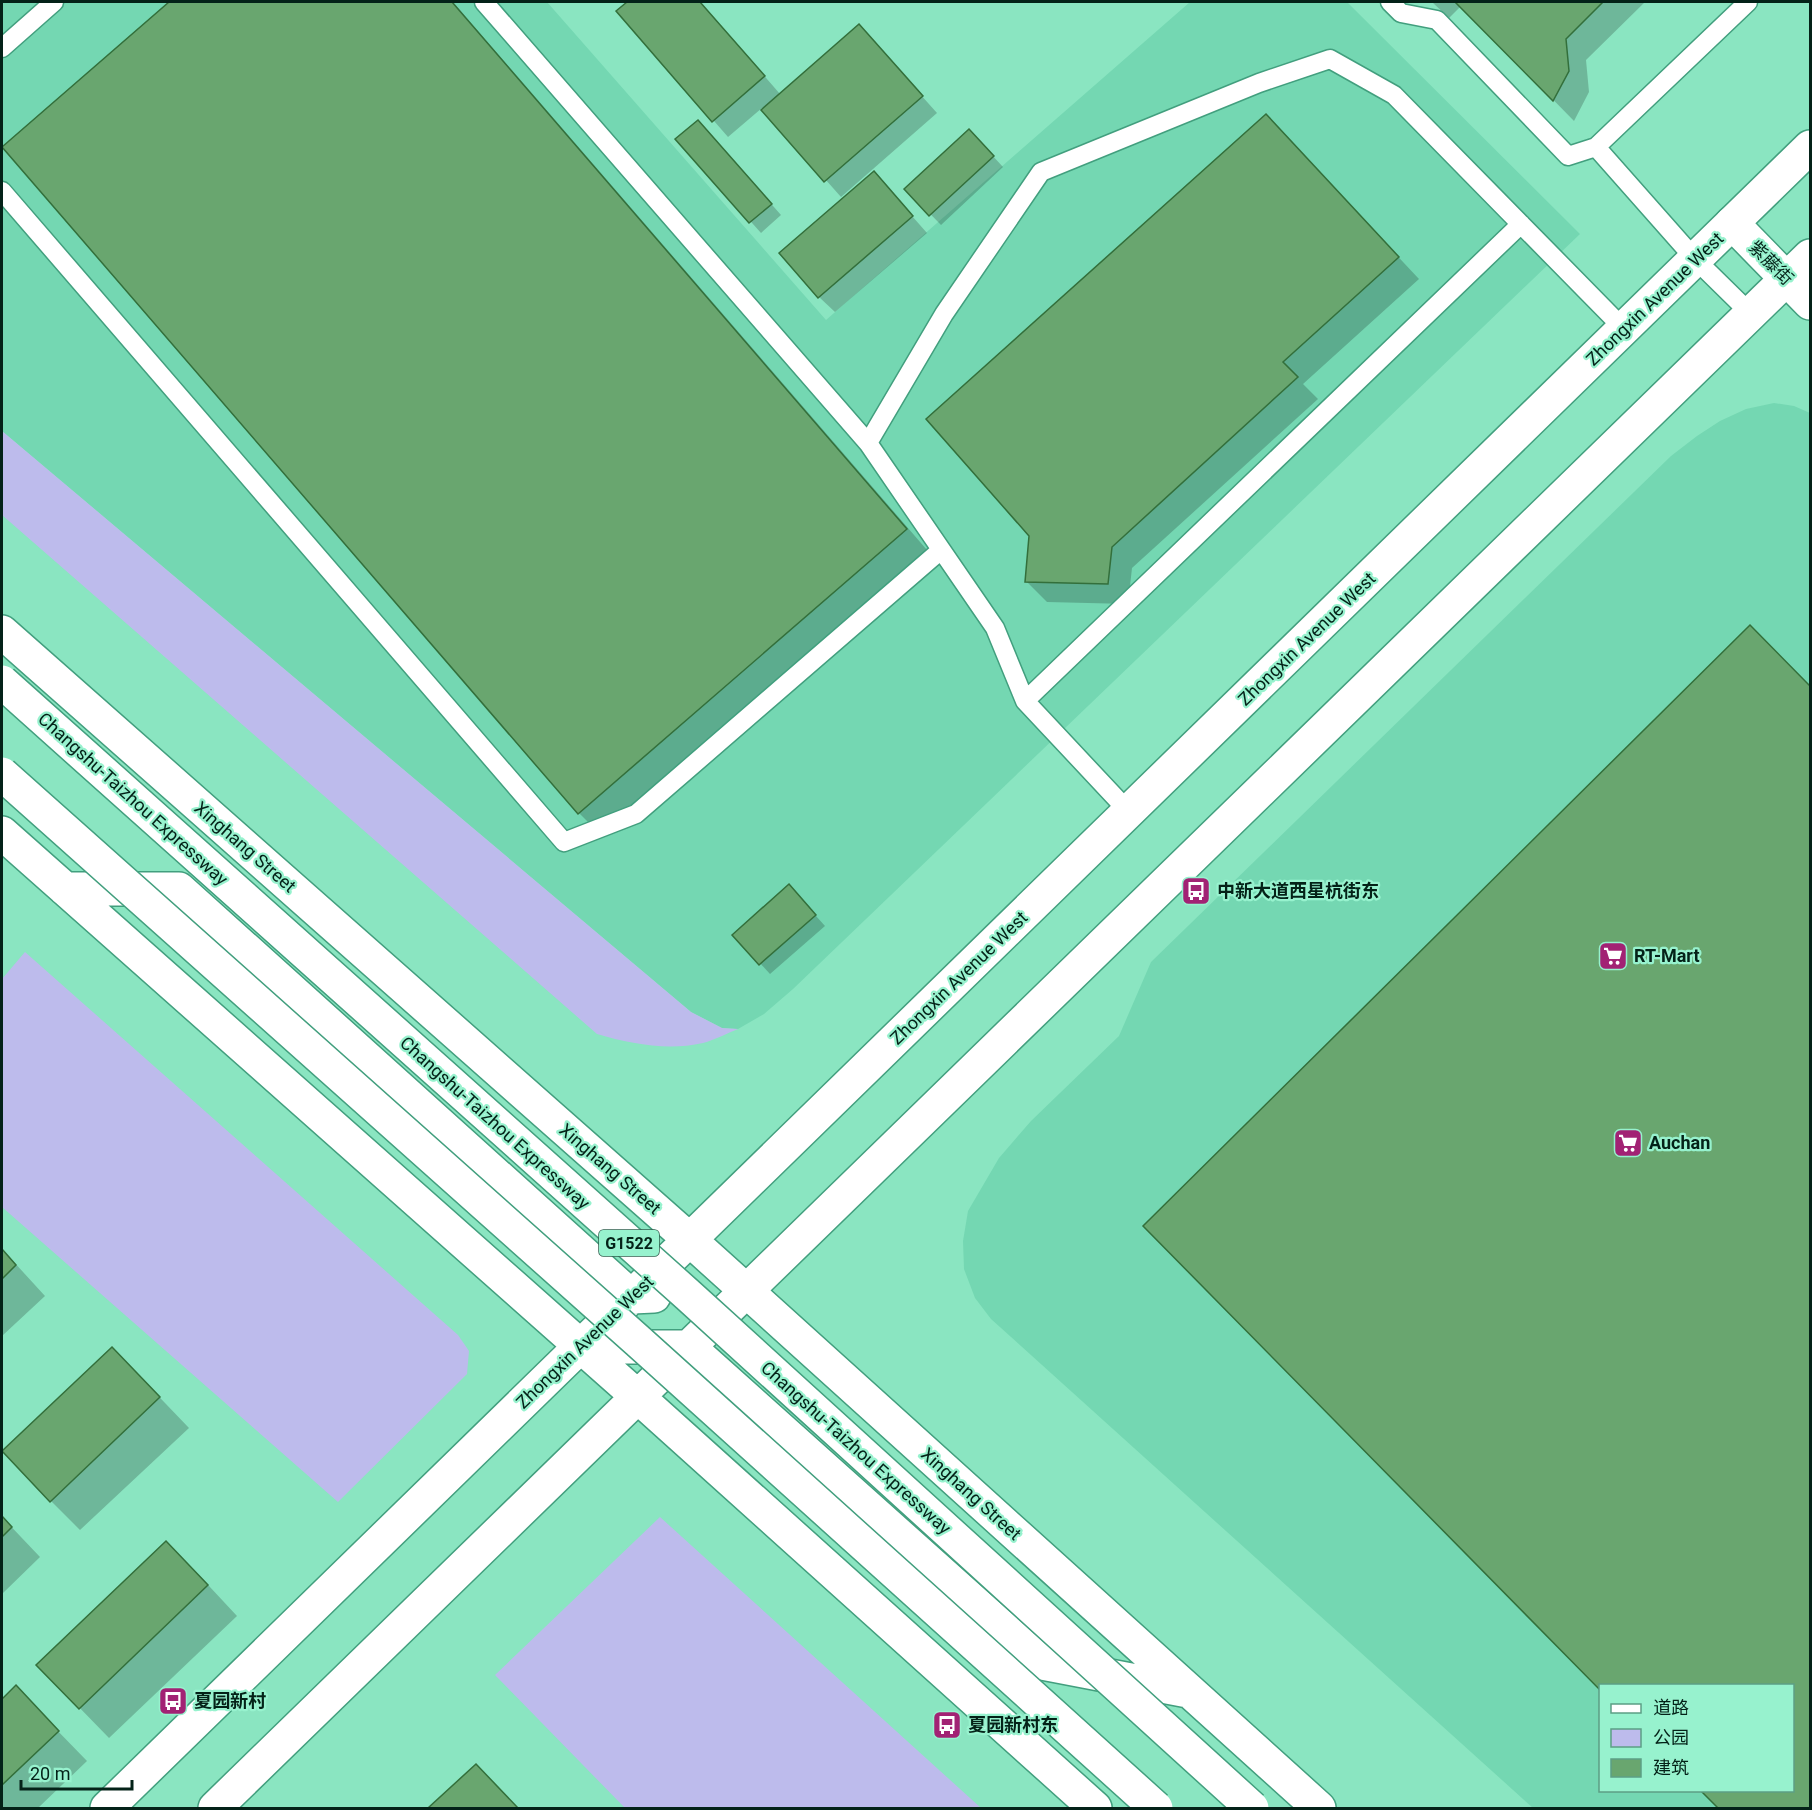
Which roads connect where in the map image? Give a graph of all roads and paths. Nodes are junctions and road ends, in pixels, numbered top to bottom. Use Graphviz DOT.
graph roads {
  1 [pos="54,2"];
  2 [pos="484,2"];
  3 [pos="1390,2"];
  4 [pos="1748,2"];
  5 [pos="2,48"];
  6 [pos="1596,147"];
  7 [pos="1810,147"];
  8 [pos="2,191"];
  9 [pos="1732,223"];
  10 [pos="1521,224"];
  11 [pos="1810,256"];
  12 [pos="1695,259"];
  13 [pos="1787,279"];
  14 [pos="1810,303"];
  15 [pos="1751,314"];
  16 [pos="1624,329"];
  17 [pos="868,443"];
  18 [pos="941,550"];
  19 [pos="2,632"];
  20 [pos="2,682"];
  21 [pos="1025,701"];
  22 [pos="2,774"];
  23 [pos="1129,812"];
  24 [pos="2,833"];
  25 [pos="65,889"];
  26 [pos="690,1240"];
  27 [pos="746,1292"];
  28 [pos="632,1296"];
  29 [pos="580,1347"];
  30 [pos="689,1347"];
  31 [pos="638,1397"];
  32 [pos="1189,1691"];
  33 [pos="107,1809"];
  34 [pos="215,1809"];
  35 [pos="1095,1809"];
  36 [pos="1156,1809"];
  37 [pos="1252,1809"];
  38 [pos="1320,1809"];
  1 -- 5 [label="lane"];
  2 -- 17 [label="lane"];
  3 -- 6 [label="lane"];
  4 -- 6 [label="lane"];
  6 -- 12 [label="lane"];
  7 -- 9 [label="main road, Zhongxin Avenue West"];
  8 -- 18 [label="lane"];
  9 -- 12 [label="main road, Zhongxin Avenue West"];
  9 -- 13 [label="main road, 紫藤街"];
  10 -- 16 [label="lane"];
  10 -- 17 [label="lane"];
  10 -- 21 [label="lane"];
  11 -- 13 [label="main road"];
  12 -- 15 [label="lane"];
  12 -- 16 [label="main road, Zhongxin Avenue West"];
  13 -- 14 [label="main road, 紫藤街"];
  13 -- 15 [label="main road"];
  15 -- 27 [label="main road"];
  16 -- 23 [label="main road, Zhongxin Avenue West"];
  17 -- 18 [label="lane"];
  18 -- 21 [label="lane"];
  19 -- 26 [label="main road, Xinghang Street"];
  20 -- 37 [label="main road, Changshu-Taizhou Expressway / G1522, bridge"];
  21 -- 23 [label="lane"];
  22 -- 36 [label="main road, bridge"];
  23 -- 26 [label="main road, Zhongxin Avenue West"];
  24 -- 25 [label="main road"];
  25 -- 28 [label="main road"];
  25 -- 29 [label="main road"];
  26 -- 27 [label="main road, Xinghang Street"];
  26 -- 28 [label="main road, Zhongxin Avenue West"];
  27 -- 28 [label="main road"];
  27 -- 30 [label="main road"];
  27 -- 32 [label="main road, Xinghang Street"];
  28 -- 29 [label="main road, Zhongxin Avenue West"];
  29 -- 30 [label="main road"];
  29 -- 31 [label="main road"];
  29 -- 33 [label="main road, Zhongxin Avenue West"];
  30 -- 31 [label="main road"];
  30 -- 32 [label="main road"];
  31 -- 34 [label="main road"];
  31 -- 35 [label="main road"];
  32 -- 38 [label="main road, Xinghang Street"];
}
